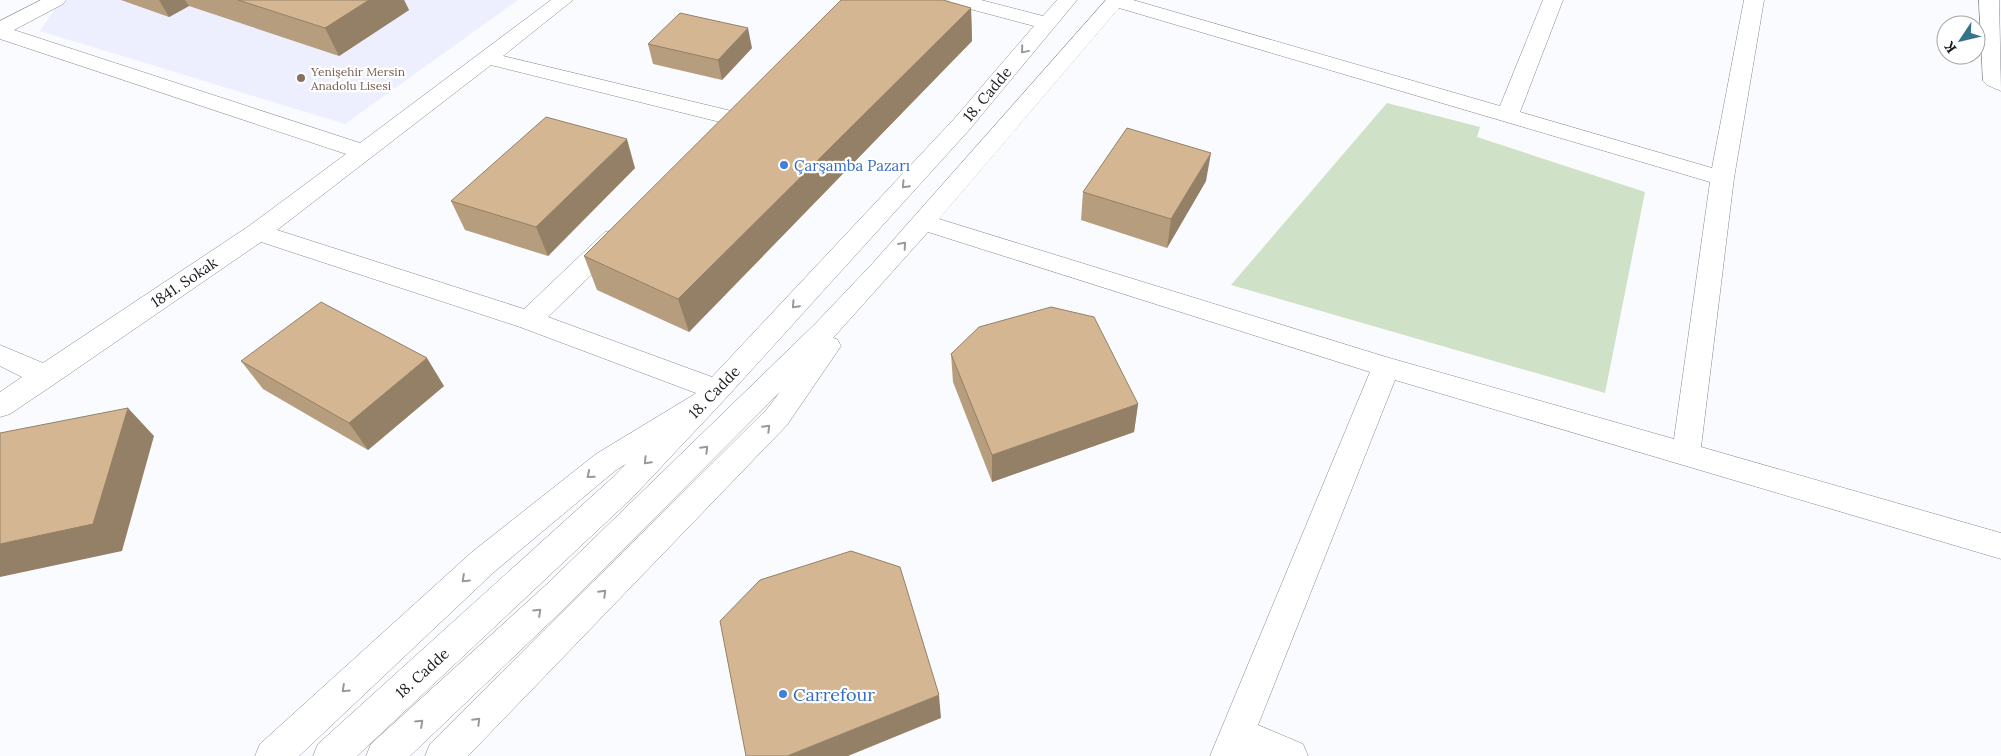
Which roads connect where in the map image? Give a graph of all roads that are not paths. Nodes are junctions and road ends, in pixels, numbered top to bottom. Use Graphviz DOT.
graph roads {
  1 [pos="56,0"];
  2 [pos="563,0"];
  3 [pos="958,0"];
  4 [pos="1067,0"];
  5 [pos="1116,0"];
  6 [pos="1553,0"];
  7 [pos="1754,0"];
  8 [pos="1994,7"];
  9 [pos="1046,23"];
  10 [pos="0,31"];
  11 [pos="487,58"];
  12 [pos="2001,85"];
  13 [pos="1507,117"];
  14 [pos="714,139"];
  15 [pos="364,152"];
  16 [pos="1722,178"];
  17 [pos="923,222"];
  18 [pos="629,223"];
  19 [pos="258,232"];
  20 [pos="881,270"];
  21 [pos="529,320"];
  22 [pos="0,355"];
  23 [pos="1386,367"];
  24 [pos="46,376"];
  25 [pos="711,396"];
  26 [pos="0,406"];
  27 [pos="1686,454"];
  28 [pos="2001,546"];
  29 [pos="1233,745"];
  30 [pos="273,756"];
  31 [pos="331,756"];
  32 [pos="384,756"];
  33 [pos="443,756"];
  34 [pos="1290,756"];
  1 -- 10 [label="street"];
  2 -- 11 [label="street, 1841. Sokak"];
  3 -- 9 [label="street"];
  4 -- 9 [label="street, 18. Cadde"];
  5 -- 13 [label="street"];
  5 -- 17 [label="street"];
  6 -- 13 [label="street"];
  7 -- 16 [label="street"];
  8 -- 12 [label="street"];
  9 -- 25 [label="street, 18. Cadde, one-way"];
  10 -- 15 [label="street"];
  11 -- 14 [label="street"];
  11 -- 15 [label="street, 1841. Sokak"];
  13 -- 16 [label="street"];
  15 -- 19 [label="street, 1841. Sokak"];
  16 -- 27 [label="street"];
  20 -- 17 [label="street, one-way"];
  17 -- 23 [label="street"];
  18 -- 21 [label="street"];
  19 -- 21 [label="street"];
  19 -- 24 [label="street, 1841. Sokak"];
  32 -- 20 [label="street, one-way"];
  33 -- 20 [label="street, one-way"];
  21 -- 25 [label="street"];
  22 -- 24 [label="street"];
  23 -- 27 [label="street"];
  23 -- 29 [label="street"];
  24 -- 26 [label="street, 1841. Sokak"];
  25 -- 30 [label="street, one-way"];
  25 -- 31 [label="street, 18. Cadde, one-way"];
  27 -- 28 [label="street"];
  29 -- 34 [label="street"];
}
